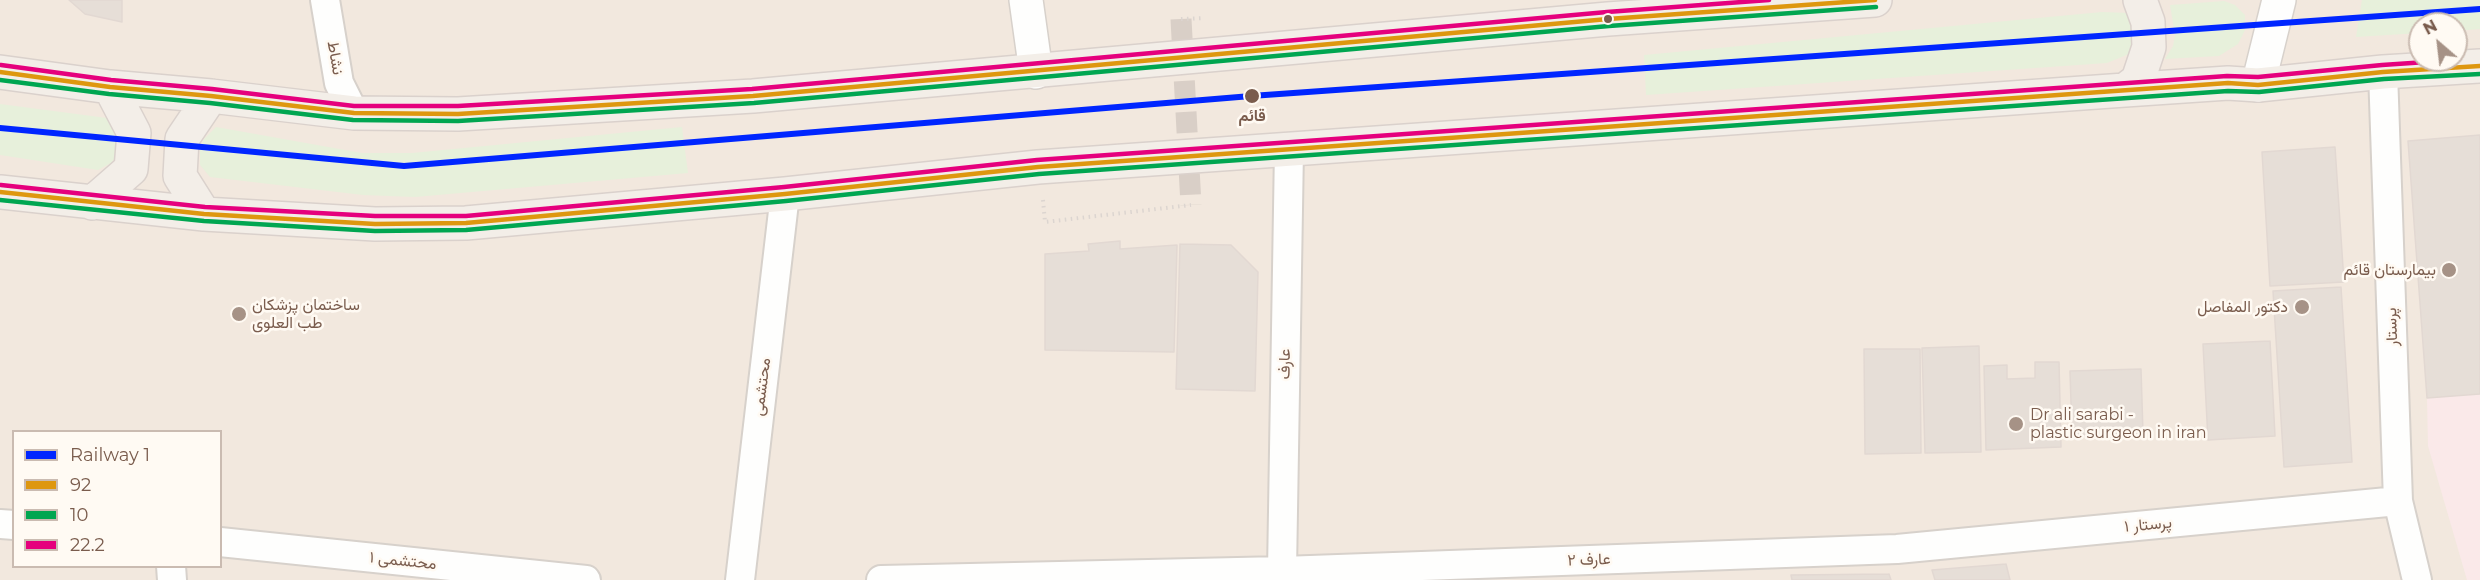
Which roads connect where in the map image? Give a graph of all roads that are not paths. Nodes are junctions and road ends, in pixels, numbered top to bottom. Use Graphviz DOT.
graph roads {
  1 [pos="325,0"];
  2 [pos="1026,0"];
  3 [pos="1875,0"];
  4 [pos="2140,0"];
  5 [pos="2279,0"];
  6 [pos="2480,66"];
  7 [pos="0,72"];
  8 [pos="1036,72"];
  9 [pos="2384,72"];
  10 [pos="2258,85"];
  11 [pos="110,87"];
  12 [pos="2125,90"];
  13 [pos="212,96"];
  14 [pos="354,113"];
  15 [pos="1289,149"];
  16 [pos="0,192"];
  17 [pos="785,194"];
  18 [pos="92,203"];
  19 [pos="204,214"];
  20 [pos="2398,501"];
  21 [pos="222,542"];
  22 [pos="1897,549"];
  23 [pos="1283,576"];
  24 [pos="586,580"];
  25 [pos="740,580"];
  26 [pos="881,580"];
  27 [pos="2417,580"];
  1 -- 14 [label="street, نشاط"];
  2 -- 8 [label="street"];
  3 -- 8 [label="main road"];
  4 -- 12 [label="main road"];
  5 -- 10 [label="street"];
  6 -- 9 [label="main road"];
  7 -- 11 [label="main road"];
  8 -- 14 [label="main road"];
  9 -- 10 [label="main road"];
  9 -- 20 [label="street, پرستار"];
  10 -- 12 [label="main road"];
  11 -- 13 [label="main road"];
  11 -- 18 [label="main road"];
  12 -- 15 [label="main road"];
  13 -- 14 [label="main road"];
  13 -- 19 [label="main road"];
  15 -- 17 [label="main road"];
  15 -- 23 [label="street, عارف"];
  16 -- 18 [label="main road"];
  17 -- 19 [label="main road"];
  17 -- 25 [label="street, محتشمی"];
  18 -- 19 [label="main road"];
  20 -- 22 [label="street, پرستار ۱"];
  20 -- 27 [label="street, پرستار"];
  21 -- 24 [label="street, محتشمی ۱"];
  22 -- 23 [label="street, عارف ۲"];
  23 -- 26 [label="street, عارف ۲"];
}
